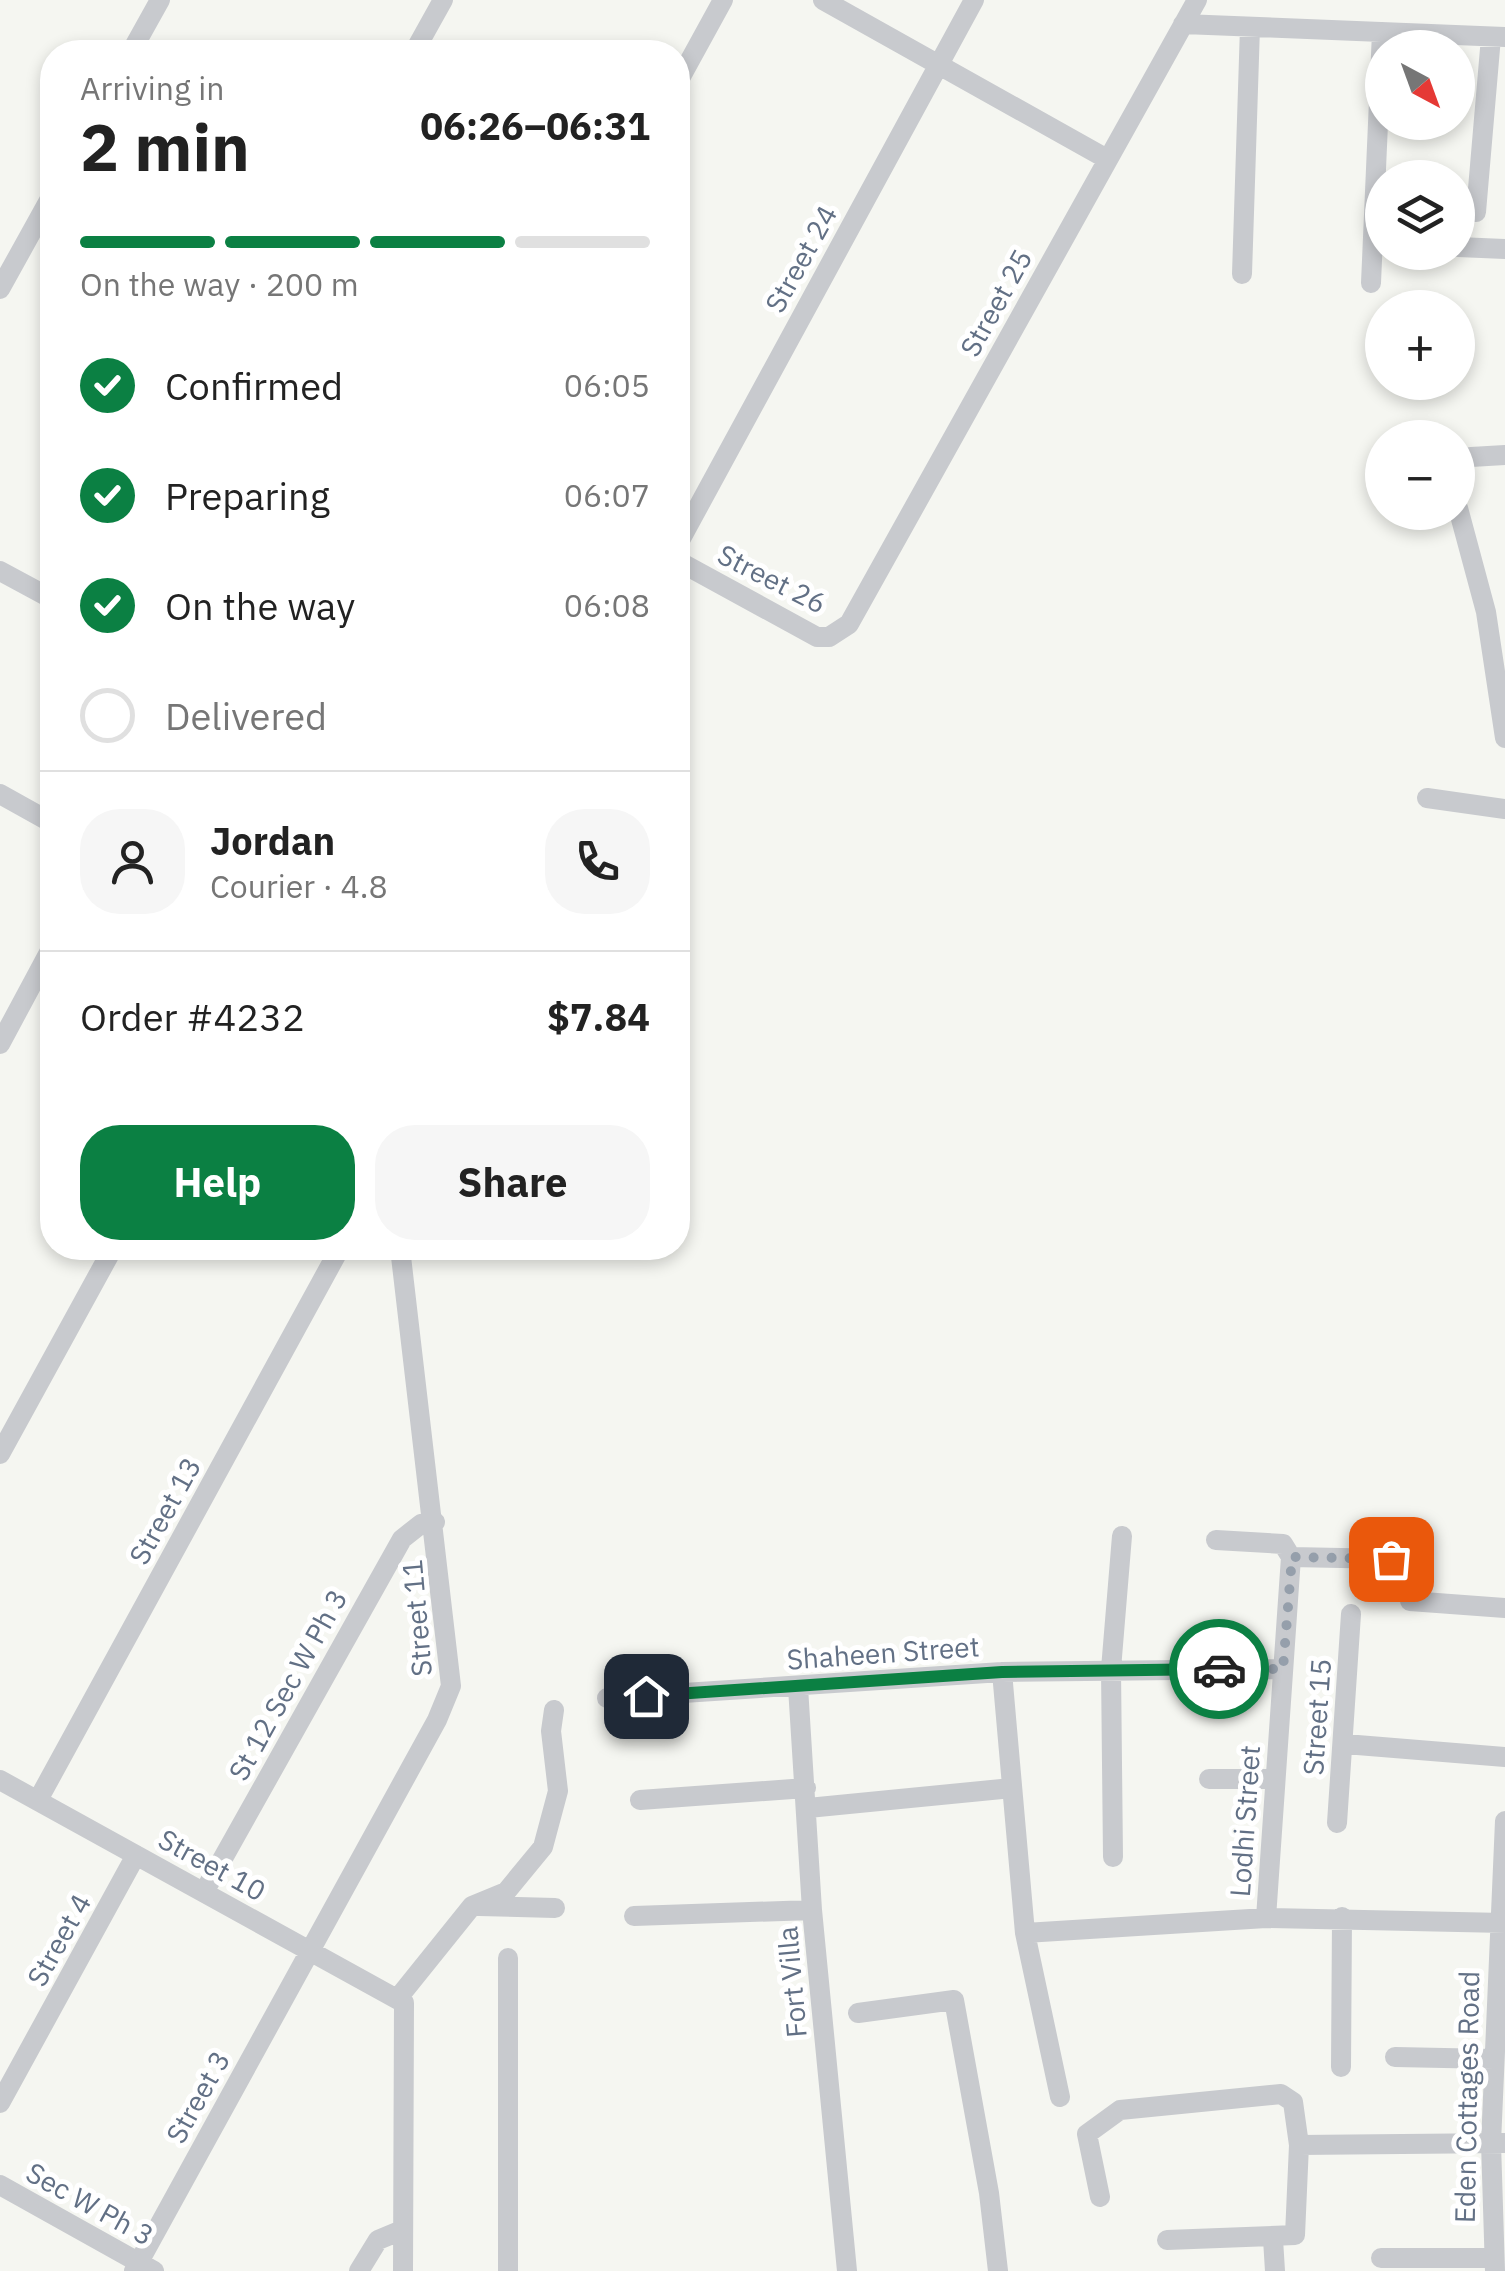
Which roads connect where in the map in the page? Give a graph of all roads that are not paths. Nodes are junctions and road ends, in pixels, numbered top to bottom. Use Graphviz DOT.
graph roads {
  1 [pos="160,0"];
  2 [pos="443,0"];
  3 [pos="723,0"];
  4 [pos="823,0"];
  5 [pos="974,0"];
  6 [pos="1197,0"];
  7 [pos="1183,24"];
  8 [pos="1250,27"];
  9 [pos="1365,31"];
  10 [pos="1498,37"];
  11 [pos="138,40"];
  12 [pos="421,40"];
  13 [pos="690,60"];
  14 [pos="939,64"];
  15 [pos="1107,159"];
  16 [pos="1476,212"];
  17 [pos="40,217"];
  18 [pos="1475,247"];
  19 [pos="1505,248"];
  20 [pos="1373,270"];
  21 [pos="1242,274"];
  22 [pos="1371,283"];
  23 [pos="0,290"];
  24 [pos="1505,455"];
  25 [pos="1475,457"];
  26 [pos="690,522"];
  27 [pos="1464,530"];
  28 [pos="690,568"];
  29 [pos="0,571"];
  30 [pos="40,592"];
  31 [pos="841,631"];
  32 [pos="1505,738"];
  33 [pos="0,794"];
  34 [pos="1427,798"];
  35 [pos="1505,810"];
  36 [pos="40,816"];
  37 [pos="40,969"];
  38 [pos="0,1044"];
  39 [pos="105,1260"];
  40 [pos="333,1260"];
  41 [pos="401,1260"];
  42 [pos="0,1454"];
  43 [pos="434,1522"];
  44 [pos="1122,1536"];
  45 [pos="1216,1540"];
  46 [pos="1292,1557"];
  47 [pos="1391,1559"];
  48 [pos="1410,1602"];
  49 [pos="1505,1608"];
  50 [pos="1351,1614"];
  51 [pos="1111,1669"];
  52 [pos="1283,1669"];
  53 [pos="1002,1672"];
  54 [pos="798,1687"];
  55 [pos="607,1698"];
  56 [pos="554,1710"];
  57 [pos="1345,1744"];
  58 [pos="1505,1757"];
  59 [pos="1209,1779"];
  60 [pos="1275,1779"];
  61 [pos="0,1780"];
  62 [pos="1012,1788"];
  63 [pos="807,1798"];
  64 [pos="38,1800"];
  65 [pos="640,1800"];
  66 [pos="1505,1822"];
  67 [pos="1337,1824"];
  68 [pos="136,1855"];
  69 [pos="1113,1857"];
  70 [pos="204,1892"];
  71 [pos="472,1906"];
  72 [pos="555,1908"];
  73 [pos="812,1910"];
  74 [pos="634,1916"];
  75 [pos="1342,1917"];
  76 [pos="1266,1918"];
  77 [pos="1501,1923"];
  78 [pos="1024,1933"];
  79 [pos="310,1950"];
  80 [pos="508,1958"];
  81 [pos="398,1998"];
  82 [pos="858,2013"];
  83 [pos="1395,2056"];
  84 [pos="1493,2059"];
  85 [pos="1341,2066"];
  86 [pos="1060,2097"];
  87 [pos="0,2103"];
  88 [pos="1498,2143"];
  89 [pos="1299,2145"];
  90 [pos="0,2185"];
  91 [pos="1100,2197"];
  92 [pos="402,2230"];
  93 [pos="1273,2239"];
  94 [pos="1168,2240"];
  95 [pos="1381,2258"];
  96 [pos="1494,2264"];
  97 [pos="142,2268"];
  98 [pos="359,2271"];
  99 [pos="403,2271"];
  100 [pos="508,2271"];
  101 [pos="847,2271"];
  102 [pos="998,2271"];
  103 [pos="1275,2271"];
  1 -- 11 [label="street"];
  2 -- 12 [label="street"];
  3 -- 13 [label="street"];
  4 -- 14 [label="street"];
  5 -- 14 [label="street, Street 24"];
  6 -- 7 [label="street, Street 25"];
  7 -- 8 [label="street"];
  7 -- 15 [label="street, Street 25"];
  8 -- 9 [label="street"];
  8 -- 21 [label="street"];
  10 -- 16 [label="street"];
  14 -- 15 [label="street"];
  14 -- 26 [label="street, Street 24"];
  15 -- 31 [label="street, Street 25"];
  17 -- 23 [label="street"];
  18 -- 19 [label="street"];
  20 -- 22 [label="street"];
  24 -- 25 [label="street"];
  27 -- 32 [label="street"];
  28 -- 31 [label="street, Street 26"];
  29 -- 30 [label="street"];
  33 -- 36 [label="street"];
  34 -- 35 [label="street"];
  37 -- 38 [label="street"];
  39 -- 42 [label="street"];
  40 -- 64 [label="street, Street 13"];
  41 -- 43 [label="street, Street 11"];
  43 -- 70 [label="street, St 12 Sec W Ph 3"];
  43 -- 79 [label="street, Street 11"];
  44 -- 51 [label="street"];
  45 -- 46 [label="street"];
  46 -- 47 [label="street"];
  46 -- 52 [label="street, Lodhi Street"];
  48 -- 49 [label="street"];
  50 -- 57 [label="street, Street 15"];
  51 -- 52 [label="street, Shaheen Street"];
  51 -- 53 [label="street, Shaheen Street"];
  51 -- 69 [label="street"];
  52 -- 60 [label="street, Lodhi Street"];
  53 -- 54 [label="street, Shaheen Street"];
  53 -- 62 [label="street"];
  54 -- 55 [label="street, Shaheen Street"];
  54 -- 63 [label="street, Fort Villa"];
  56 -- 71 [label="street"];
  57 -- 58 [label="street"];
  57 -- 67 [label="street, Street 15"];
  59 -- 60 [label="street"];
  60 -- 76 [label="street, Lodhi Street"];
  61 -- 64 [label="street, Street 10"];
  62 -- 63 [label="street"];
  62 -- 78 [label="street"];
  63 -- 65 [label="street"];
  63 -- 73 [label="street, Fort Villa"];
  64 -- 68 [label="street, Street 10"];
  66 -- 77 [label="street"];
  68 -- 70 [label="street, Street 10"];
  68 -- 87 [label="street, Street 4"];
  70 -- 79 [label="street, Street 10"];
  71 -- 72 [label="street"];
  71 -- 81 [label="street"];
  73 -- 74 [label="street"];
  73 -- 101 [label="street, Fort Villa"];
  75 -- 76 [label="street"];
  75 -- 77 [label="street"];
  75 -- 85 [label="street"];
  76 -- 78 [label="street"];
  77 -- 84 [label="street, Eden Cottages Road"];
  78 -- 86 [label="street"];
  79 -- 81 [label="street, Street 10"];
  79 -- 97 [label="street, Street 3"];
  80 -- 100 [label="street"];
  81 -- 92 [label="street"];
  82 -- 102 [label="street"];
  83 -- 84 [label="street"];
  84 -- 88 [label="street, Eden Cottages Road"];
  88 -- 89 [label="street"];
  88 -- 96 [label="street, Eden Cottages Road"];
  89 -- 91 [label="street"];
  89 -- 93 [label="street"];
  90 -- 97 [label="street, Sec W Ph 3"];
  92 -- 98 [label="street"];
  92 -- 99 [label="street"];
  93 -- 94 [label="street"];
  93 -- 103 [label="street"];
  95 -- 96 [label="street"];
}
